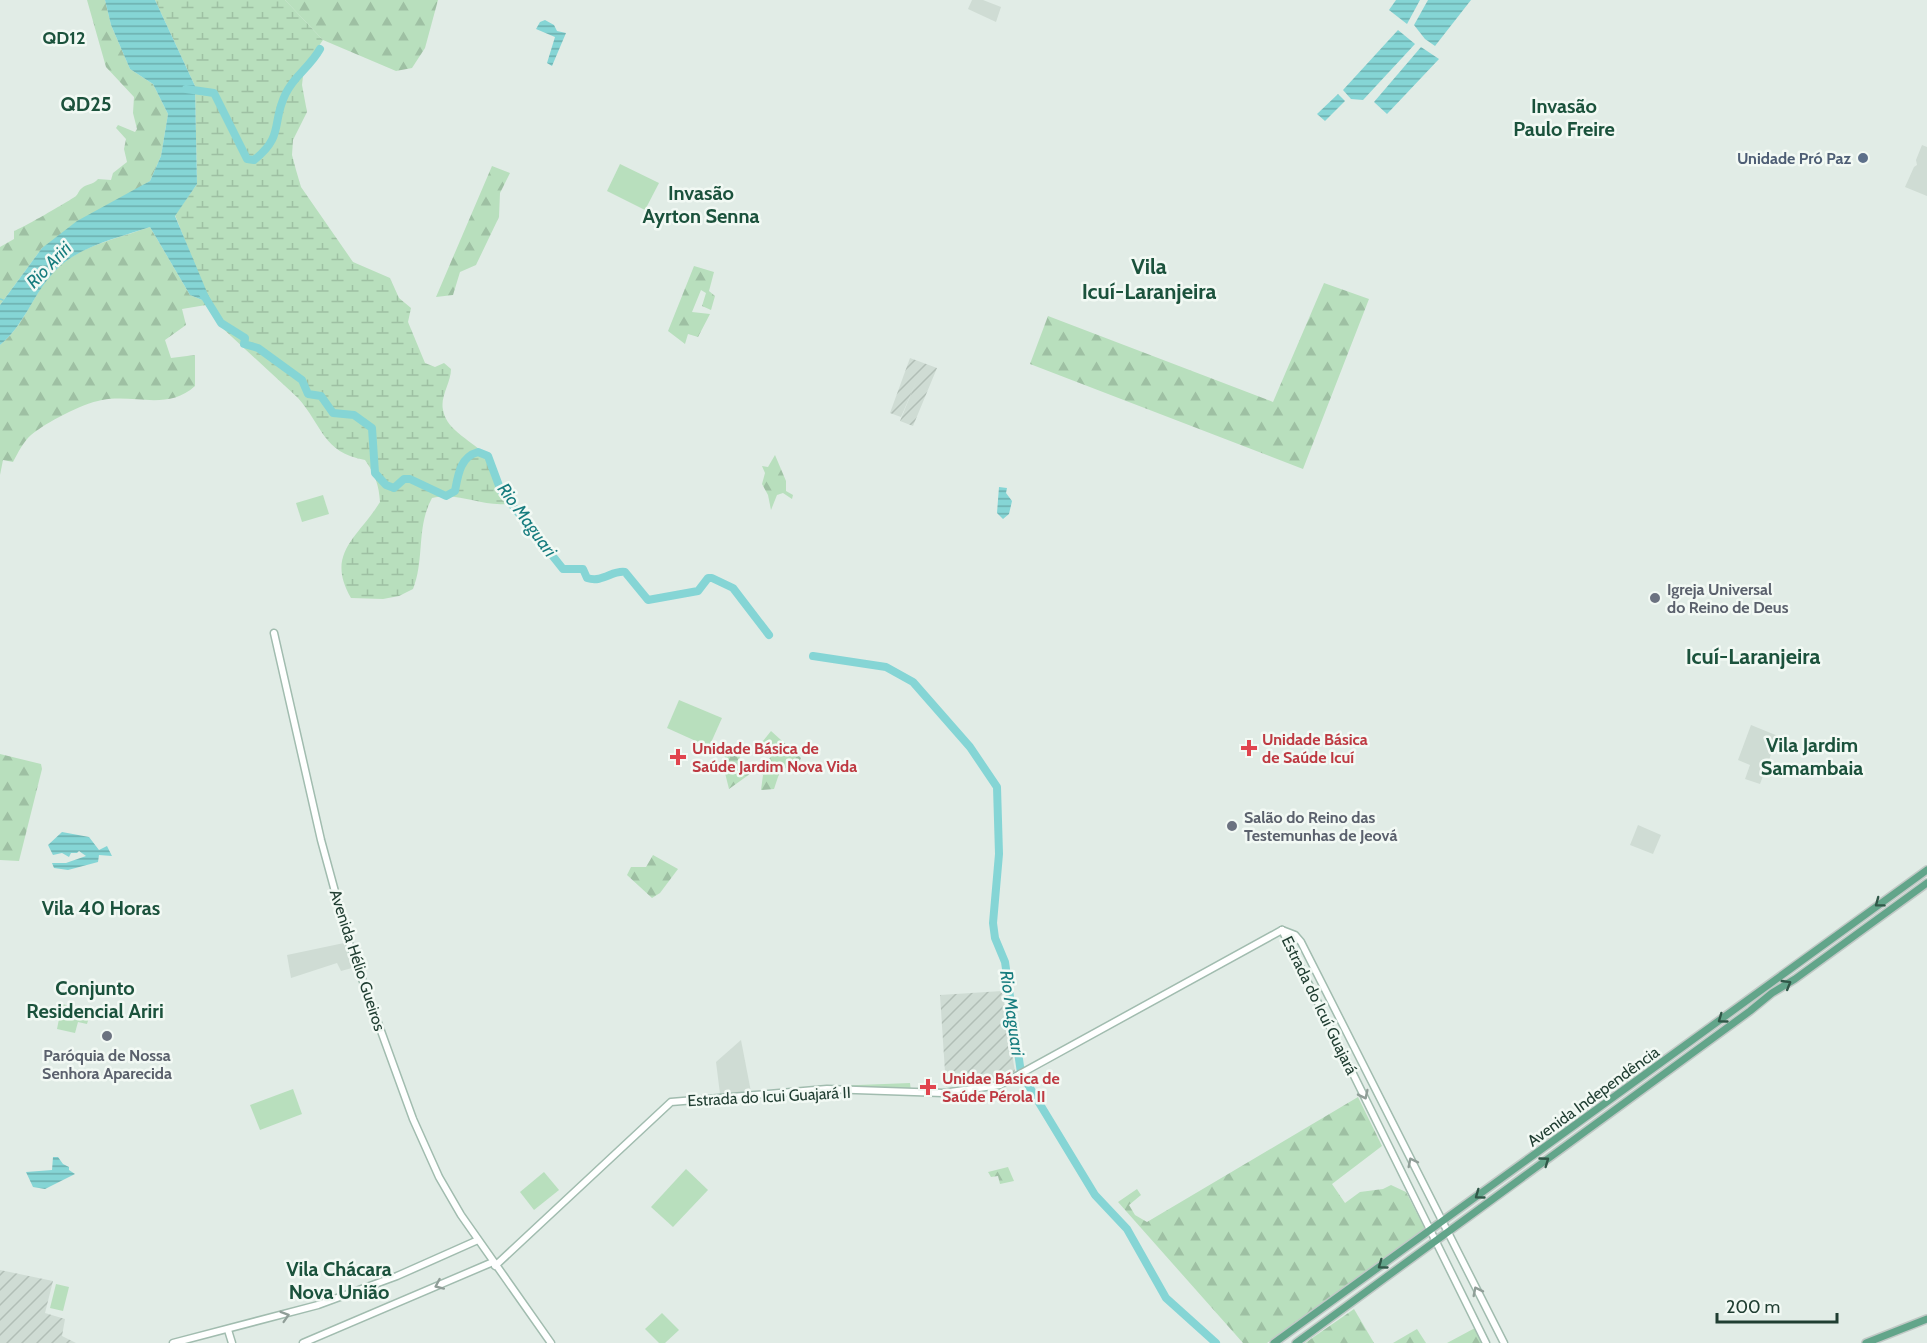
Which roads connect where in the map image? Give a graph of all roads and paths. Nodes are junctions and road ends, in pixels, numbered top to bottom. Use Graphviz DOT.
graph roads {
  1 [pos="274,633"];
  2 [pos="1927,870"];
  3 [pos="1913,880"];
  4 [pos="1927,883"];
  5 [pos="1920,888"];
  6 [pos="1282,930"];
  7 [pos="1298,939"];
  8 [pos="1288,941"];
  9 [pos="1511,1172"];
  10 [pos="1516,1182"];
  11 [pos="1442,1222"];
  12 [pos="1430,1231"];
  13 [pos="1448,1233"];
  14 [pos="478,1240"];
  15 [pos="1435,1242"];
  16 [pos="1457,1251"];
  17 [pos="1443,1259"];
  18 [pos="494,1264"];
  19 [pos="1361,1280"];
  20 [pos="1364,1294"];
  21 [pos="1927,1319"];
  22 [pos="228,1330"];
  23 [pos="172,1343"];
  24 [pos="232,1343"];
  25 [pos="303,1343"];
  26 [pos="551,1343"];
  27 [pos="1274,1343"];
  28 [pos="1296,1343"];
  29 [pos="1486,1343"];
  30 [pos="1504,1343"];
  31 [pos="1866,1343"];
  1 -- 14 [label="main road, Avenida Hélio Gueiros"];
  2 -- 3 [label="main road, Avenida Independência"];
  3 -- 5 [label="main road"];
  3 -- 9 [label="main road, Avenida Independência, one-way"];
  4 -- 5 [label="main road, Avenida Independência"];
  10 -- 5 [label="main road, Avenida Independência, one-way"];
  6 -- 7 [label="main road, Estrada do Icuí Guajará"];
  6 -- 8 [label="main road, Estrada do Icuí Guajará"];
  6 -- 18 [label="main road, Estrada do Icui Guajará II"];
  7 -- 8 [label="main road"];
  11 -- 7 [label="main road, Estrada do Icuí Guajará, one-way"];
  8 -- 12 [label="main road, Estrada do Icuí Guajará, one-way"];
  9 -- 10 [label="main road"];
  9 -- 11 [label="main road, Avenida Independência, one-way"];
  10 -- 13 [label="main road, Avenida Independência"];
  11 -- 12 [label="main road, Avenida Independência"];
  11 -- 13 [label="main road, Estrada do Icuí Guajará"];
  12 -- 15 [label="main road, Estrada do Icuí Guajará"];
  12 -- 19 [label="main road, Avenida Independência, one-way"];
  13 -- 15 [label="main road, Avenida Independência"];
  13 -- 16 [label="main road, Estrada do Icuí Guajará"];
  14 -- 18 [label="main road, Avenida Hélio Gueiros"];
  22 -- 14 [label="main road, one-way"];
  15 -- 17 [label="main road, Estrada do Icuí Guajará"];
  15 -- 20 [label="main road, Avenida Independência"];
  16 -- 17 [label="main road"];
  30 -- 16 [label="main road, Estrada do Icuí Guajará, one-way"];
  17 -- 29 [label="main road, Estrada do Icuí Guajará"];
  18 -- 25 [label="main road, one-way"];
  18 -- 26 [label="main road, Avenida Hélio Gueiros"];
  19 -- 20 [label="main road"];
  19 -- 27 [label="main road, Avenida Independência"];
  20 -- 28 [label="main road, Avenida Independência"];
  21 -- 31 [label="main road"];
  22 -- 23 [label="main road"];
  22 -- 24 [label="main road"];
}
